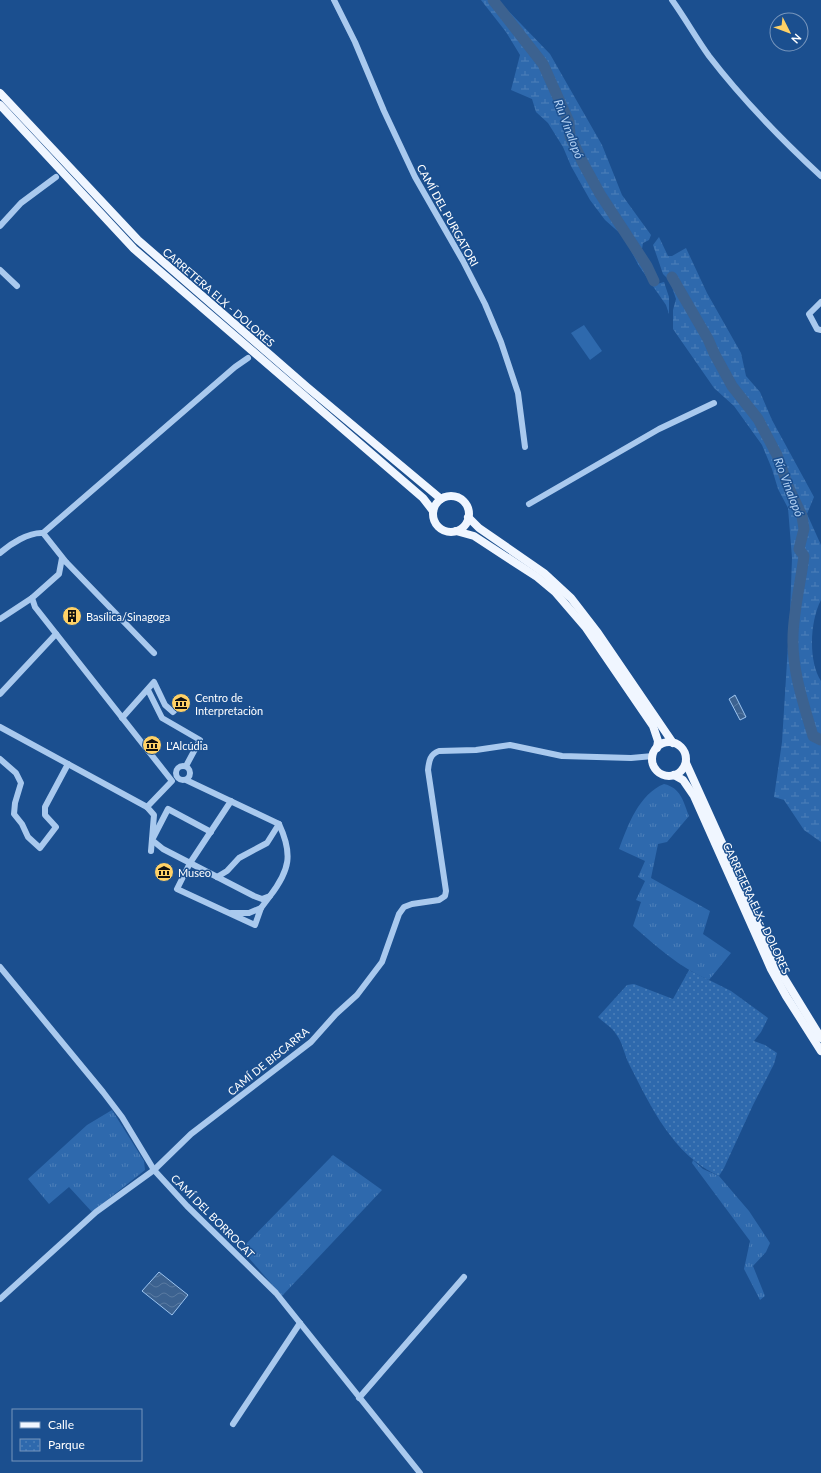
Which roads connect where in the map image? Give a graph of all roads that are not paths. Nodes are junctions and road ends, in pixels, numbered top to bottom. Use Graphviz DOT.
graph roads {
  1 [pos="334,0"];
  2 [pos="672,0"];
  3 [pos="0,92"];
  4 [pos="0,105"];
  5 [pos="821,176"];
  6 [pos="56,177"];
  7 [pos="0,226"];
  8 [pos="0,270"];
  9 [pos="17,286"];
  10 [pos="821,302"];
  11 [pos="821,330"];
  12 [pos="248,358"];
  13 [pos="714,403"];
  14 [pos="524,447"];
  15 [pos="441,499"];
  16 [pos="529,504"];
  17 [pos="433,511"];
  18 [pos="468,517"];
  19 [pos="456,531"];
  20 [pos="43,533"];
  21 [pos="0,553"];
  22 [pos="65,561"];
  23 [pos="32,598"];
  24 [pos="0,619"];
  25 [pos="56,634"];
  26 [pos="154,653"];
  27 [pos="148,690"];
  28 [pos="0,694"];
  29 [pos="177,708"];
  30 [pos="122,718"];
  31 [pos="0,727"];
  32 [pos="673,743"];
  33 [pos="657,748"];
  34 [pos="653,756"];
  35 [pos="0,759"];
  36 [pos="686,763"];
  37 [pos="68,764"];
  38 [pos="186,766"];
  39 [pos="674,775"];
  40 [pos="174,778"];
  41 [pos="186,780"];
  42 [pos="231,800"];
  43 [pos="147,807"];
  44 [pos="279,824"];
  45 [pos="211,832"];
  46 [pos="152,840"];
  47 [pos="151,851"];
  48 [pos="190,863"];
  49 [pos="217,877"];
  50 [pos="270,896"];
  51 [pos="260,908"];
  52 [pos="228,913"];
  53 [pos="0,967"];
  54 [pos="821,1038"];
  55 [pos="821,1051"];
  56 [pos="154,1170"];
  57 [pos="464,1277"];
  58 [pos="0,1298"];
  59 [pos="300,1323"];
  60 [pos="359,1398"];
  61 [pos="233,1424"];
  62 [pos="420,1473"];
  1 -- 14 [label="street, CAMÍ DEL PURGATORI"];
  2 -- 5 [label="street"];
  3 -- 15 [label="main road, CARRETERA ELX - DOLORES"];
  4 -- 17 [label="main road, CARRETERA ELX - DOLORES"];
  6 -- 7 [label="street"];
  8 -- 9 [label="street"];
  10 -- 11 [label="street"];
  12 -- 20 [label="street"];
  13 -- 16 [label="street"];
  15 -- 17 [label="main road"];
  15 -- 18 [label="main road"];
  17 -- 19 [label="main road"];
  18 -- 19 [label="main road"];
  18 -- 32 [label="main road"];
  19 -- 33 [label="main road"];
  20 -- 21 [label="street"];
  20 -- 22 [label="street"];
  22 -- 23 [label="street"];
  22 -- 26 [label="street"];
  23 -- 24 [label="street"];
  23 -- 25 [label="street"];
  25 -- 28 [label="street"];
  25 -- 30 [label="street"];
  27 -- 29 [label="street"];
  27 -- 30 [label="street"];
  27 -- 38 [label="street"];
  30 -- 40 [label="street"];
  31 -- 37 [label="street"];
  32 -- 33 [label="main road"];
  32 -- 36 [label="main road"];
  33 -- 34 [label="main road"];
  34 -- 39 [label="main road"];
  34 -- 56 [label="street, CAMÍ DE BISCARRA"];
  35 -- 37 [label="street"];
  36 -- 39 [label="main road"];
  36 -- 54 [label="main road, CARRETERA ELX - DOLORES"];
  37 -- 43 [label="street"];
  38 -- 40 [label="street"];
  38 -- 41 [label="street"];
  39 -- 55 [label="main road, CARRETERA ELX - DOLORES"];
  40 -- 41 [label="street"];
  40 -- 43 [label="street"];
  41 -- 42 [label="street"];
  42 -- 44 [label="street"];
  42 -- 45 [label="street"];
  43 -- 46 [label="street"];
  44 -- 49 [label="street"];
  44 -- 50 [label="street"];
  45 -- 46 [label="street"];
  45 -- 48 [label="street"];
  46 -- 47 [label="street"];
  46 -- 48 [label="street"];
  48 -- 49 [label="street"];
  48 -- 52 [label="street"];
  49 -- 50 [label="street"];
  50 -- 51 [label="street"];
  51 -- 52 [label="street"];
  51 -- 52 [label="street"];
  53 -- 56 [label="street, CAMÍ DEL BORROCAT"];
  56 -- 58 [label="street, CAMÍ DE BISCARRA"];
  56 -- 59 [label="street, CAMÍ DEL BORROCAT"];
  57 -- 60 [label="street"];
  59 -- 60 [label="street, CAMÍ DEL BORROCAT"];
  59 -- 61 [label="street"];
  60 -- 62 [label="street, CAMÍ DEL BORROCAT"];
}
